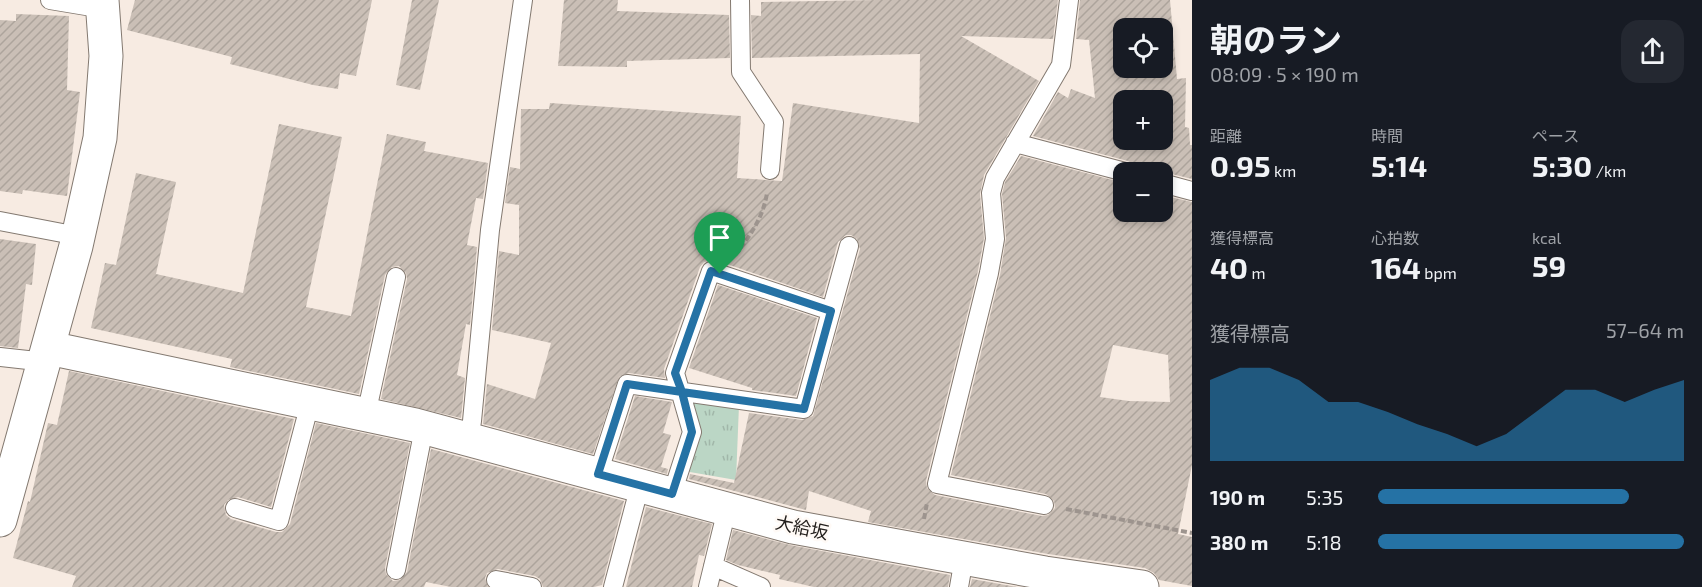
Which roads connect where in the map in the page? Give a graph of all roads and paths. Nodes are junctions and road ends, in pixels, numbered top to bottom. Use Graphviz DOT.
graph roads {
  1 [pos="50,0"];
  2 [pos="523,0"];
  3 [pos="740,0"];
  4 [pos="1069,0"];
  5 [pos="103,4"];
  6 [pos="1015,142"];
  7 [pos="1113,169"];
  8 [pos="770,170"];
  9 [pos="1173,186"];
  10 [pos="1192,191"];
  11 [pos="0,221"];
  12 [pos="78,237"];
  13 [pos="849,246"];
  14 [pos="720,274"];
  15 [pos="396,277"];
  16 [pos="831,311"];
  17 [pos="48,355"];
  18 [pos="0,357"];
  19 [pos="682,392"];
  20 [pos="310,403"];
  21 [pos="366,415"];
  22 [pos="424,428"];
  23 [pos="469,439"];
  24 [pos="598,474"];
  25 [pos="937,484"];
  26 [pos="640,485"];
  27 [pos="672,494"];
  28 [pos="1044,505"];
  29 [pos="235,508"];
  30 [pos="727,509"];
  31 [pos="0,520"];
  32 [pos="1192,533"];
  33 [pos="919,549"];
  34 [pos="713,566"];
  35 [pos="396,570"];
  36 [pos="961,572"];
  37 [pos="496,580"];
  38 [pos="1044,580"];
  39 [pos="532,587"];
  40 [pos="613,587"];
  41 [pos="708,587"];
  42 [pos="761,587"];
  43 [pos="1142,587"];
  1 -- 5 [label="lane"];
  2 -- 23 [label="lane"];
  3 -- 8 [label="lane"];
  4 -- 6 [label="lane"];
  5 -- 12 [label="street"];
  6 -- 7 [label="lane"];
  6 -- 25 [label="lane"];
  8 -- 14 [label="path"];
  9 -- 10 [label="lane"];
  11 -- 12 [label="lane"];
  12 -- 17 [label="street"];
  13 -- 16 [label="lane"];
  14 -- 16 [label="lane"];
  14 -- 19 [label="lane"];
  15 -- 21 [label="lane"];
  16 -- 19 [label="lane"];
  17 -- 18 [label="lane"];
  17 -- 20 [label="street, 大給坂"];
  17 -- 31 [label="street"];
  19 -- 24 [label="lane"];
  19 -- 27 [label="lane"];
  20 -- 21 [label="street, 大給坂"];
  20 -- 29 [label="lane"];
  21 -- 22 [label="street, 大給坂"];
  22 -- 23 [label="street, 大給坂"];
  22 -- 35 [label="lane"];
  23 -- 24 [label="street, 大給坂"];
  24 -- 26 [label="street, 大給坂"];
  25 -- 28 [label="lane"];
  25 -- 33 [label="path"];
  26 -- 27 [label="street, 大給坂"];
  26 -- 40 [label="lane"];
  27 -- 30 [label="street, 大給坂"];
  28 -- 32 [label="path"];
  30 -- 33 [label="street, 大給坂"];
  30 -- 34 [label="lane"];
  33 -- 36 [label="street, 大給坂"];
  34 -- 41 [label="lane"];
  34 -- 42 [label="lane"];
  36 -- 38 [label="street, 大給坂"];
  37 -- 39 [label="lane"];
  38 -- 43 [label="street, 大給坂"];
}
